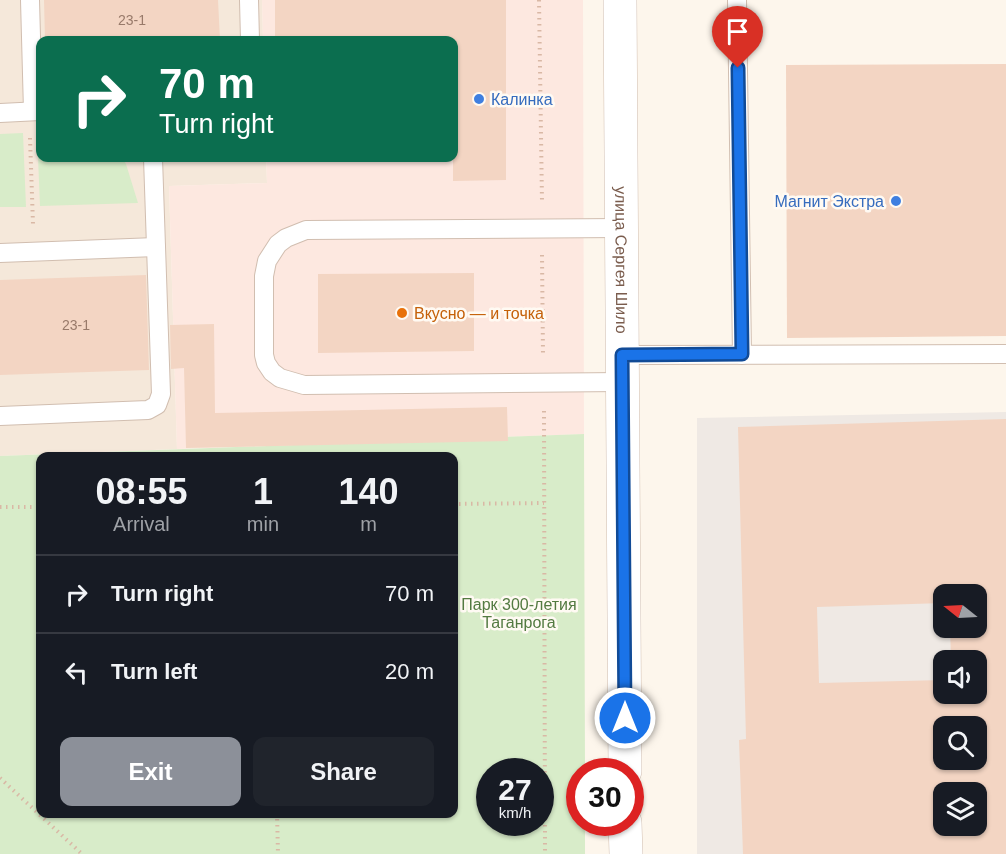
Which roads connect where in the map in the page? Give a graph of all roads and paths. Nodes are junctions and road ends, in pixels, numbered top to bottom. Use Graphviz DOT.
graph roads {
  1 [pos="30,0"];
  2 [pos="249,0"];
  3 [pos="539,0"];
  4 [pos="620,0"];
  5 [pos="737,0"];
  6 [pos="250,36"];
  7 [pos="34,111"];
  8 [pos="0,113"];
  9 [pos="153,162"];
  10 [pos="542,228"];
  11 [pos="621,228"];
  12 [pos="156,247"];
  13 [pos="34,251"];
  14 [pos="0,253"];
  15 [pos="742,354"];
  16 [pos="1006,354"];
  17 [pos="622,368"];
  18 [pos="543,383"];
  19 [pos="0,416"];
  20 [pos="544,503"];
  21 [pos="458,504"];
  22 [pos="0,507"];
  23 [pos="36,507"];
  24 [pos="625,758"];
  25 [pos="0,778"];
  26 [pos="36,811"];
  27 [pos="43,818"];
  28 [pos="277,818"];
  29 [pos="625,836"];
  30 [pos="82,854"];
  31 [pos="278,854"];
  32 [pos="545,854"];
  33 [pos="626,854"];
  1 -- 7 [label="lane"];
  2 -- 6 [label="lane"];
  3 -- 10 [label="path"];
  4 -- 11 [label="street, улица Сергея Шило"];
  5 -- 15 [label="lane"];
  7 -- 8 [label="lane"];
  7 -- 13 [label="path"];
  9 -- 12 [label="lane"];
  10 -- 11 [label="lane"];
  10 -- 18 [label="path"];
  10 -- 18 [label="lane"];
  11 -- 17 [label="street, улица Сергея Шило"];
  12 -- 13 [label="lane"];
  12 -- 19 [label="lane"];
  13 -- 14 [label="lane"];
  15 -- 16 [label="lane"];
  15 -- 17 [label="lane"];
  17 -- 18 [label="lane"];
  17 -- 24 [label="street, улица Сергея Шило"];
  18 -- 20 [label="path"];
  20 -- 21 [label="path"];
  20 -- 32 [label="path"];
  22 -- 23 [label="path"];
  25 -- 26 [label="path"];
  27 -- 30 [label="path"];
  28 -- 31 [label="path"];
  29 -- 33 [label="street"];
}
